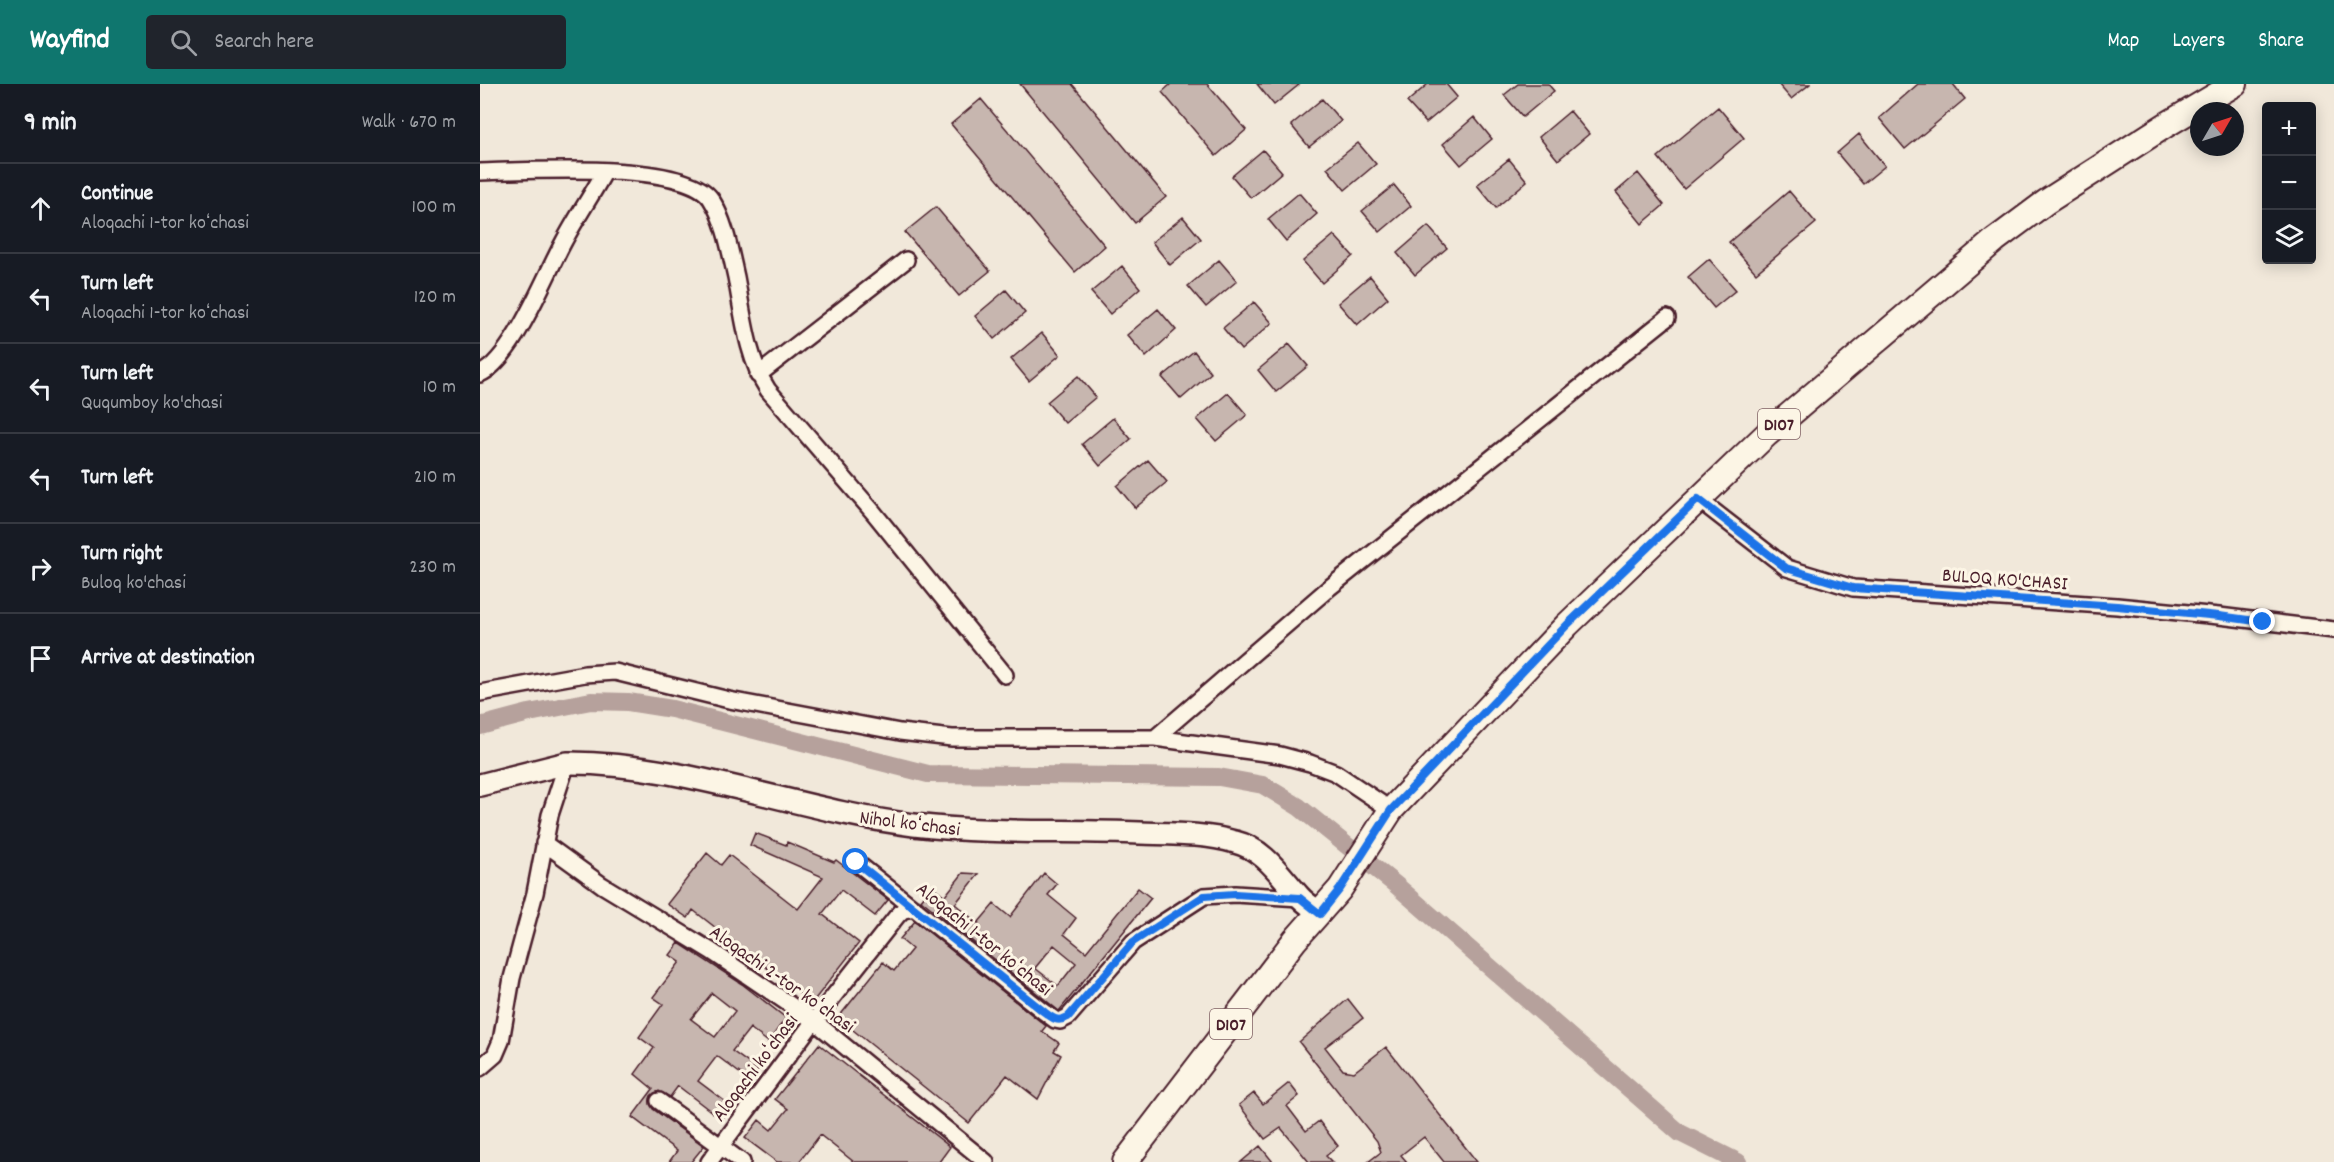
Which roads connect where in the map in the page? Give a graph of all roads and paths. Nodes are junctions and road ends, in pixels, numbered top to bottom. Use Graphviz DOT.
graph roads {
  1 [pos="2235,84"];
  2 [pos="605,171"];
  3 [pos="480,172"];
  4 [pos="906,260"];
  5 [pos="1667,318"];
  6 [pos="480,374"];
  7 [pos="758,375"];
  8 [pos="1698,499"];
  9 [pos="2334,630"];
  10 [pos="1005,675"];
  11 [pos="480,693"];
  12 [pos="1155,738"];
  13 [pos="567,763"];
  14 [pos="480,785"];
  15 [pos="1384,820"];
  16 [pos="544,843"];
  17 [pos="856,862"];
  18 [pos="1300,898"];
  19 [pos="915,908"];
  20 [pos="1320,914"];
  21 [pos="814,1022"];
  22 [pos="480,1068"];
  23 [pos="659,1101"];
  24 [pos="721,1146"];
  25 [pos="709,1162"];
  26 [pos="742,1162"];
  27 [pos="987,1162"];
  28 [pos="1125,1162"];
  1 -- 8 [label="main road, D107"];
  2 -- 3 [label="street"];
  2 -- 6 [label="street"];
  2 -- 7 [label="street"];
  4 -- 7 [label="street"];
  5 -- 12 [label="street"];
  7 -- 10 [label="street"];
  8 -- 9 [label="street, BULOQ KO'CHASI"];
  8 -- 15 [label="main road, D107"];
  11 -- 12 [label="street"];
  12 -- 15 [label="street"];
  13 -- 14 [label="main road, Nihol koʻchasi"];
  13 -- 16 [label="street"];
  13 -- 18 [label="main road, Nihol koʻchasi"];
  15 -- 20 [label="main road, D107"];
  16 -- 21 [label="street, Aloqachi 2-tor koʻchasi"];
  16 -- 22 [label="street"];
  17 -- 19 [label="street, Aloqachi 1-tor koʻchasi"];
  18 -- 19 [label="street, Aloqachi 1-tor koʻchasi"];
  18 -- 20 [label="main road, Nihol koʻchasi"];
  19 -- 21 [label="street, Aloqachi koʻchasi"];
  20 -- 28 [label="main road, D107"];
  21 -- 24 [label="street, Aloqachi koʻchasi"];
  21 -- 27 [label="street, Aloqachi 2-tor koʻchasi"];
  23 -- 24 [label="street, Aloqachi koʻchasi"];
  24 -- 25 [label="street, Aloqachi koʻchasi"];
  24 -- 26 [label="street, Aloqachi koʻchasi"];
}
